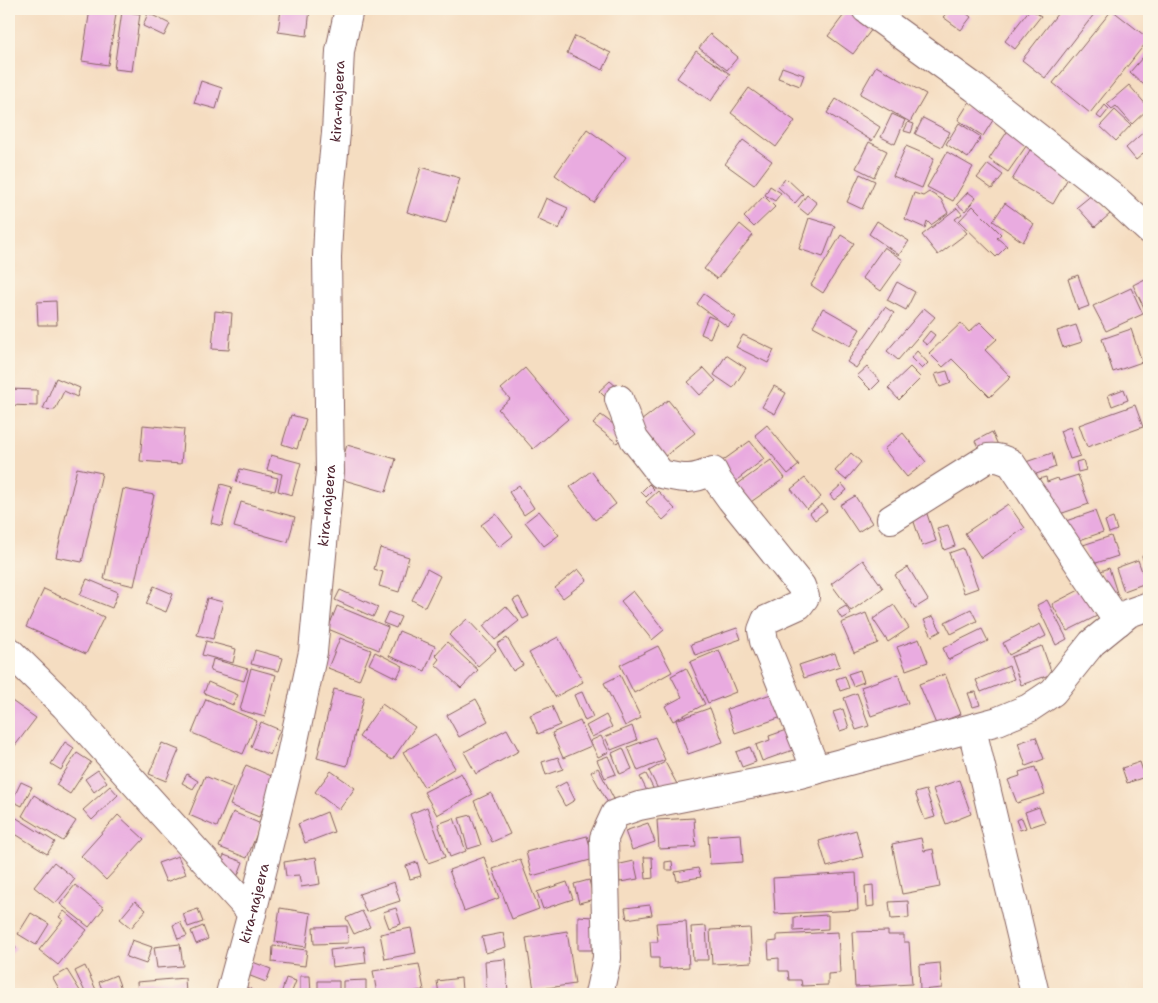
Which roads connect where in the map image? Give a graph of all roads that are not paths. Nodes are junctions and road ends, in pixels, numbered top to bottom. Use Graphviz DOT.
graph roads {
  1 [pos="349,9"];
  2 [pos="866,9"];
  3 [pos="1148,227"];
  4 [pos="618,399"];
  5 [pos="891,519"];
  6 [pos="1149,606"];
  7 [pos="1118,622"];
  8 [pos="9,651"];
  9 [pos="972,729"];
  10 [pos="816,770"];
  11 [pos="252,913"];
  12 [pos="230,994"];
  13 [pos="598,994"];
  14 [pos="1035,994"];
  1 -- 11 [label="street, kira-najeera"];
  2 -- 3 [label="street"];
  4 -- 10 [label="street"];
  5 -- 7 [label="street"];
  6 -- 7 [label="street"];
  7 -- 9 [label="street"];
  8 -- 11 [label="street"];
  9 -- 10 [label="street"];
  9 -- 14 [label="street"];
  10 -- 13 [label="street"];
  11 -- 12 [label="street, kira-najeera"];
}
